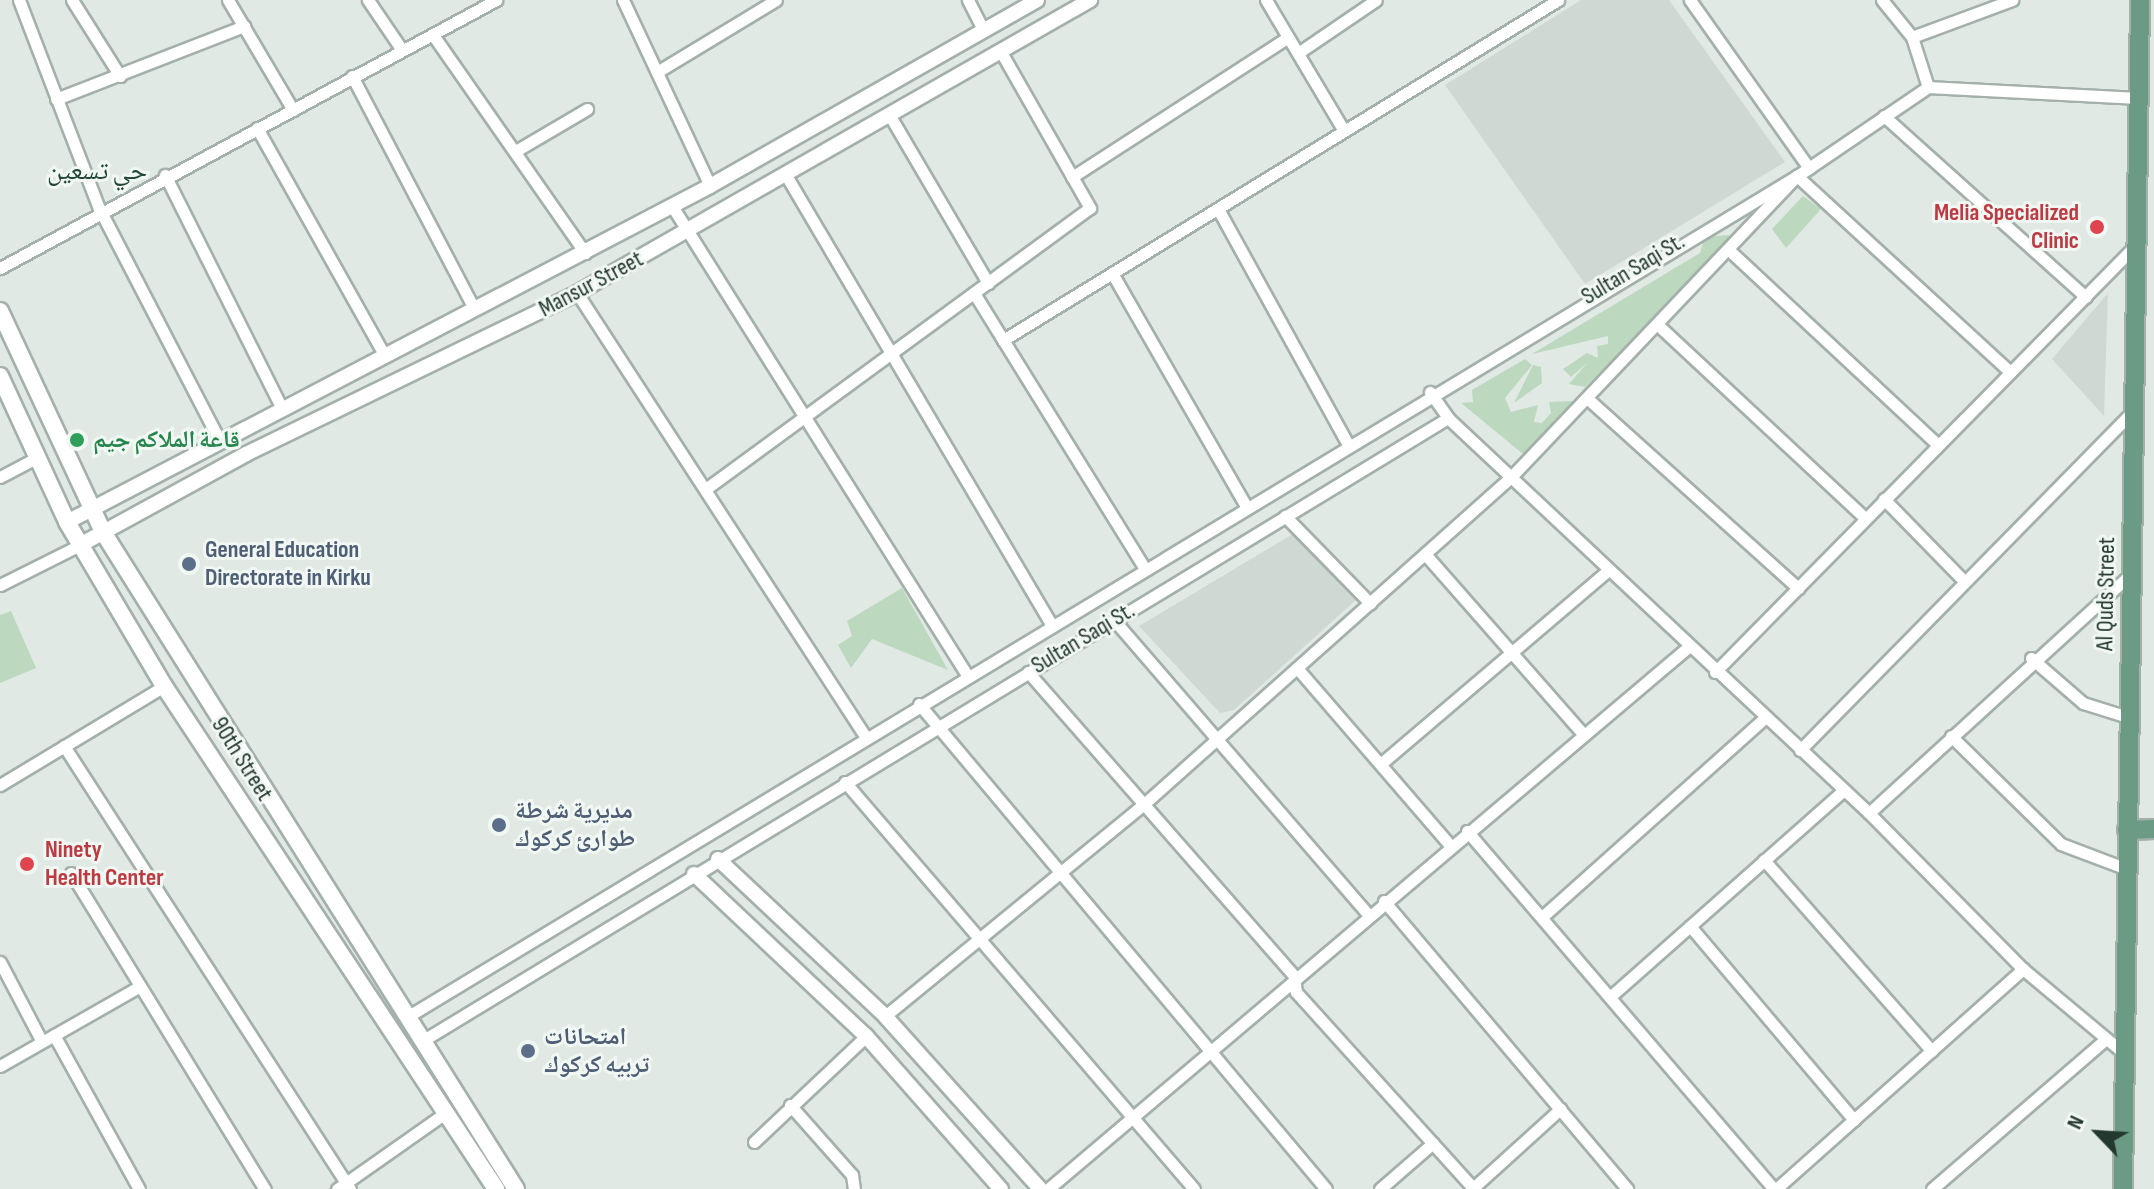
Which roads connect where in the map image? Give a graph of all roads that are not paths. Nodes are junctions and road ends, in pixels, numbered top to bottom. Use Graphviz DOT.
graph roads {
  1 [pos="19,0"];
  2 [pos="72,0"];
  3 [pos="228,0"];
  4 [pos="368,0"];
  5 [pos="496,0"];
  6 [pos="623,0"];
  7 [pos="776,0"];
  8 [pos="968,0"];
  9 [pos="1037,0"];
  10 [pos="1090,0"];
  11 [pos="1266,0"];
  12 [pos="1376,0"];
  13 [pos="1558,0"];
  14 [pos="1690,0"];
  15 [pos="1882,0"];
  16 [pos="2012,0"];
  17 [pos="2140,0"];
  18 [pos="244,26"];
  19 [pos="983,30"];
  20 [pos="433,35"];
  21 [pos="1288,37"];
  22 [pos="1912,37"];
  23 [pos="402,50"];
  24 [pos="1001,52"];
  25 [pos="1298,53"];
  26 [pos="657,72"];
  27 [pos="120,76"];
  28 [pos="352,76"];
  29 [pos="1928,87"];
  30 [pos="2138,98"];
  31 [pos="56,99"];
  32 [pos="587,109"];
  33 [pos="293,110"];
  34 [pos="890,116"];
  35 [pos="1884,116"];
  36 [pos="257,128"];
  37 [pos="1344,131"];
  38 [pos="519,149"];
  39 [pos="1809,168"];
  40 [pos="165,175"];
  41 [pos="1797,176"];
  42 [pos="787,177"];
  43 [pos="1072,177"];
  44 [pos="710,186"];
  45 [pos="672,206"];
  46 [pos="99,208"];
  47 [pos="1218,209"];
  48 [pos="687,232"];
  49 [pos="2136,245"];
  50 [pos="1730,251"];
  51 [pos="585,253"];
  52 [pos="0,268"];
  53 [pos="1112,273"];
  54 [pos="988,283"];
  55 [pos="577,293"];
  56 [pos="974,293"];
  57 [pos="2086,297"];
  58 [pos="474,308"];
  59 [pos="0,311"];
  60 [pos="1659,326"];
  61 [pos="1003,340"];
  62 [pos="891,354"];
  63 [pos="385,356"];
  64 [pos="2008,370"];
  65 [pos="0,376"];
  66 [pos="1430,392"];
  67 [pos="1588,399"];
  68 [pos="282,409"];
  69 [pos="2134,410"];
  70 [pos="804,417"];
  71 [pos="1448,418"];
  72 [pos="220,441"];
  73 [pos="1937,444"];
  74 [pos="1349,446"];
  75 [pos="36,458"];
  76 [pos="0,477"];
  77 [pos="1511,477"];
  78 [pos="707,488"];
  79 [pos="1884,499"];
  80 [pos="1246,506"];
  81 [pos="91,509"];
  82 [pos="1285,516"];
  83 [pos="1865,518"];
  84 [pos="67,522"];
  85 [pos="103,532"];
  86 [pos="80,545"];
  87 [pos="1425,554"];
  88 [pos="1144,567"];
  89 [pos="1607,571"];
  90 [pos="2130,575"];
  91 [pos="1964,581"];
  92 [pos="0,585"];
  93 [pos="1798,588"];
  94 [pos="1370,603"];
  95 [pos="1114,620"];
  96 [pos="1051,624"];
  97 [pos="1687,648"];
  98 [pos="1511,654"];
  99 [pos="2031,658"];
  100 [pos="1297,668"];
  101 [pos="1028,672"];
  102 [pos="1715,672"];
  103 [pos="967,675"];
  104 [pos="164,686"];
  105 [pos="919,704"];
  106 [pos="1766,717"];
  107 [pos="2128,717"];
  108 [pos="937,727"];
  109 [pos="1583,734"];
  110 [pos="865,736"];
  111 [pos="1951,736"];
  112 [pos="1218,738"];
  113 [pos="64,746"];
  114 [pos="1800,750"];
  115 [pos="1384,761"];
  116 [pos="845,782"];
  117 [pos="0,785"];
  118 [pos="1843,791"];
  119 [pos="1144,804"];
  120 [pos="1869,813"];
  121 [pos="2154,829"];
  122 [pos="2127,830"];
  123 [pos="1467,831"];
  124 [pos="1450,845"];
  125 [pos="718,859"];
  126 [pos="1764,860"];
  127 [pos="2127,869"];
  128 [pos="71,873"];
  129 [pos="1061,873"];
  130 [pos="694,874"];
  131 [pos="1384,901"];
  132 [pos="1368,914"];
  133 [pos="1542,917"];
  134 [pos="1690,926"];
  135 [pos="979,942"];
  136 [pos="0,962"];
  137 [pos="2023,969"];
  138 [pos="1294,976"];
  139 [pos="140,986"];
  140 [pos="1611,996"];
  141 [pos="885,1016"];
  142 [pos="407,1017"];
  143 [pos="54,1035"];
  144 [pos="866,1036"];
  145 [pos="2106,1039"];
  146 [pos="422,1041"];
  147 [pos="42,1042"];
  148 [pos="1932,1051"];
  149 [pos="1208,1052"];
  150 [pos="2125,1054"];
  151 [pos="0,1066"];
  152 [pos="790,1105"];
  153 [pos="1560,1109"];
  154 [pos="445,1113"];
  155 [pos="1134,1117"];
  156 [pos="1854,1120"];
  157 [pos="754,1142"];
  158 [pos="1433,1143"];
  159 [pos="344,1187"];
  160 [pos="2120,1187"];
  161 [pos="1474,1188"];
  162 [pos="139,1189"];
  163 [pos="265,1189"];
  164 [pos="496,1189"];
  165 [pos="516,1189"];
  166 [pos="854,1189"];
  167 [pos="1001,1189"];
  168 [pos="1040,1189"];
  169 [pos="1048,1189"];
  170 [pos="1194,1189"];
  171 [pos="1326,1189"];
  172 [pos="1380,1189"];
  173 [pos="1627,1189"];
  174 [pos="1775,1189"];
  175 [pos="1932,1189"];
  1 -- 31 [label="street"];
  2 -- 27 [label="street"];
  3 -- 18 [label="street"];
  4 -- 23 [label="street"];
  5 -- 20 [label="street"];
  6 -- 26 [label="street"];
  7 -- 26 [label="street"];
  8 -- 19 [label="street"];
  9 -- 19 [label="street, Mansur Street"];
  10 -- 24 [label="street, Mansur Street"];
  11 -- 21 [label="street"];
  12 -- 25 [label="street"];
  13 -- 37 [label="street"];
  14 -- 39 [label="street"];
  15 -- 22 [label="street"];
  16 -- 22 [label="street"];
  17 -- 30 [label="main road, Al Quds Street"];
  18 -- 27 [label="street"];
  18 -- 33 [label="street"];
  19 -- 44 [label="street, Mansur Street"];
  20 -- 23 [label="street"];
  20 -- 38 [label="street"];
  21 -- 25 [label="street"];
  21 -- 43 [label="street"];
  22 -- 29 [label="street"];
  23 -- 28 [label="street"];
  24 -- 34 [label="street, Mansur Street"];
  24 -- 43 [label="street"];
  25 -- 37 [label="street"];
  26 -- 44 [label="street"];
  27 -- 31 [label="street"];
  28 -- 33 [label="street"];
  28 -- 58 [label="street"];
  29 -- 30 [label="street"];
  29 -- 35 [label="street"];
  30 -- 49 [label="main road, Al Quds Street"];
  31 -- 46 [label="street"];
  32 -- 38 [label="street"];
  33 -- 36 [label="street"];
  34 -- 42 [label="street, Mansur Street"];
  34 -- 54 [label="street"];
  35 -- 39 [label="street"];
  35 -- 57 [label="street"];
  36 -- 40 [label="street"];
  36 -- 63 [label="street"];
  37 -- 47 [label="street"];
  38 -- 51 [label="street"];
  39 -- 41 [label="street"];
  40 -- 46 [label="street"];
  40 -- 68 [label="street"];
  41 -- 50 [label="street"];
  41 -- 64 [label="street"];
  41 -- 66 [label="street, Sultan Saqi St."];
  42 -- 48 [label="street, Mansur Street"];
  42 -- 62 [label="street"];
  43 -- 54 [label="street"];
  44 -- 45 [label="street, Mansur Street"];
  45 -- 48 [label="street"];
  45 -- 51 [label="street, Mansur Street"];
  46 -- 52 [label="street"];
  46 -- 72 [label="street"];
  47 -- 53 [label="street"];
  47 -- 74 [label="street"];
  48 -- 55 [label="street, Mansur Street"];
  48 -- 70 [label="street"];
  49 -- 57 [label="street"];
  49 -- 69 [label="main road, Al Quds Street"];
  50 -- 60 [label="street"];
  50 -- 73 [label="street"];
  51 -- 58 [label="street, Mansur Street"];
  53 -- 61 [label="street"];
  53 -- 80 [label="street"];
  54 -- 56 [label="street"];
  55 -- 78 [label="street"];
  55 -- 85 [label="street, Mansur Street"];
  56 -- 61 [label="street"];
  56 -- 62 [label="street"];
  57 -- 64 [label="street"];
  58 -- 63 [label="street, Mansur Street"];
  59 -- 81 [label="main road, 90th Street"];
  60 -- 67 [label="street"];
  60 -- 83 [label="street"];
  61 -- 88 [label="street"];
  62 -- 70 [label="street"];
  62 -- 96 [label="street"];
  63 -- 68 [label="street, Mansur Street"];
  64 -- 73 [label="street"];
  65 -- 75 [label="main road, 90th Street"];
  66 -- 71 [label="street"];
  66 -- 74 [label="street, Sultan Saqi St."];
  67 -- 77 [label="street"];
  67 -- 93 [label="street"];
  68 -- 72 [label="street, Mansur Street"];
  69 -- 90 [label="main road, Al Quds Street"];
  69 -- 91 [label="street"];
  70 -- 78 [label="street"];
  70 -- 103 [label="street"];
  71 -- 77 [label="street"];
  71 -- 82 [label="street, Sultan Saqi St."];
  72 -- 81 [label="street, Mansur Street"];
  73 -- 79 [label="street"];
  74 -- 80 [label="street, Sultan Saqi St."];
  75 -- 76 [label="street"];
  75 -- 84 [label="main road, 90th Street"];
  77 -- 87 [label="street"];
  77 -- 89 [label="street"];
  78 -- 110 [label="street"];
  79 -- 83 [label="street"];
  79 -- 91 [label="street"];
  80 -- 88 [label="street, Sultan Saqi St."];
  81 -- 84 [label="street, Mansur Street"];
  81 -- 85 [label="main road, 90th Street"];
  82 -- 94 [label="street"];
  82 -- 95 [label="street, Sultan Saqi St."];
  83 -- 93 [label="street"];
  84 -- 86 [label="main road, 90th Street"];
  85 -- 86 [label="street, Mansur Street"];
  85 -- 142 [label="main road, 90th Street"];
  86 -- 92 [label="street"];
  86 -- 104 [label="main road, 90th Street"];
  87 -- 94 [label="street"];
  87 -- 98 [label="street"];
  88 -- 96 [label="street, Sultan Saqi St."];
  89 -- 97 [label="street"];
  89 -- 98 [label="street"];
  90 -- 99 [label="street"];
  90 -- 107 [label="main road, Al Quds Street"];
  91 -- 114 [label="street"];
  93 -- 102 [label="street"];
  94 -- 100 [label="street"];
  95 -- 101 [label="street, Sultan Saqi St."];
  95 -- 112 [label="street"];
  96 -- 103 [label="street, Sultan Saqi St."];
  97 -- 102 [label="street"];
  97 -- 109 [label="street"];
  98 -- 109 [label="street"];
  98 -- 115 [label="street"];
  99 -- 107 [label="street"];
  99 -- 111 [label="street"];
  100 -- 112 [label="street"];
  100 -- 115 [label="street"];
  101 -- 108 [label="street, Sultan Saqi St."];
  101 -- 119 [label="street"];
  102 -- 106 [label="street"];
  103 -- 105 [label="street, Sultan Saqi St."];
  104 -- 113 [label="street"];
  104 -- 154 [label="main road, 90th Street"];
  105 -- 108 [label="street"];
  105 -- 110 [label="street, Sultan Saqi St."];
  106 -- 114 [label="street"];
  106 -- 133 [label="street"];
  107 -- 122 [label="main road, Al Quds Street"];
  108 -- 116 [label="street, Sultan Saqi St."];
  108 -- 129 [label="street"];
  109 -- 123 [label="street"];
  110 -- 142 [label="street, Sultan Saqi St."];
  111 -- 120 [label="street"];
  111 -- 127 [label="street"];
  112 -- 119 [label="street"];
  112 -- 132 [label="street"];
  113 -- 117 [label="street"];
  113 -- 159 [label="street"];
  114 -- 118 [label="street"];
  115 -- 124 [label="street"];
  116 -- 125 [label="street, Sultan Saqi St."];
  116 -- 135 [label="street"];
  118 -- 120 [label="street"];
  118 -- 126 [label="street"];
  119 -- 129 [label="street"];
  119 -- 138 [label="street"];
  120 -- 137 [label="street"];
  121 -- 122 [label="main road"];
  122 -- 127 [label="main road, Al Quds Street"];
  123 -- 124 [label="street"];
  123 -- 133 [label="street"];
  124 -- 131 [label="street"];
  125 -- 130 [label="street, Sultan Saqi St."];
  125 -- 141 [label="street"];
  126 -- 134 [label="street"];
  126 -- 148 [label="street"];
  127 -- 150 [label="main road, Al Quds Street"];
  128 -- 139 [label="street"];
  129 -- 135 [label="street"];
  129 -- 149 [label="street"];
  130 -- 144 [label="street"];
  130 -- 146 [label="street, Sultan Saqi St."];
  131 -- 132 [label="street"];
  131 -- 153 [label="street"];
  132 -- 138 [label="street"];
  133 -- 140 [label="street"];
  134 -- 140 [label="street"];
  134 -- 156 [label="street"];
  135 -- 141 [label="street"];
  135 -- 155 [label="street"];
  136 -- 147 [label="street"];
  137 -- 145 [label="street"];
  137 -- 148 [label="street"];
  138 -- 149 [label="street"];
  138 -- 158 [label="street"];
  139 -- 143 [label="street"];
  139 -- 163 [label="street"];
  140 -- 174 [label="street"];
  141 -- 168 [label="street"];
  142 -- 146 [label="main road, 90th Street"];
  143 -- 147 [label="street"];
  143 -- 162 [label="street"];
  144 -- 152 [label="street"];
  144 -- 167 [label="street"];
  145 -- 150 [label="street"];
  145 -- 175 [label="street"];
  146 -- 165 [label="main road, 90th Street"];
  147 -- 151 [label="street"];
  148 -- 156 [label="street"];
  149 -- 155 [label="street"];
  149 -- 171 [label="street"];
  150 -- 160 [label="main road, Al Quds Street"];
  152 -- 157 [label="street"];
  152 -- 166 [label="street"];
  153 -- 161 [label="street"];
  153 -- 173 [label="street"];
  154 -- 159 [label="street"];
  154 -- 164 [label="main road, 90th Street"];
  155 -- 169 [label="street"];
  155 -- 170 [label="street"];
  156 -- 174 [label="street"];
  158 -- 161 [label="street"];
  158 -- 172 [label="street"];
}
